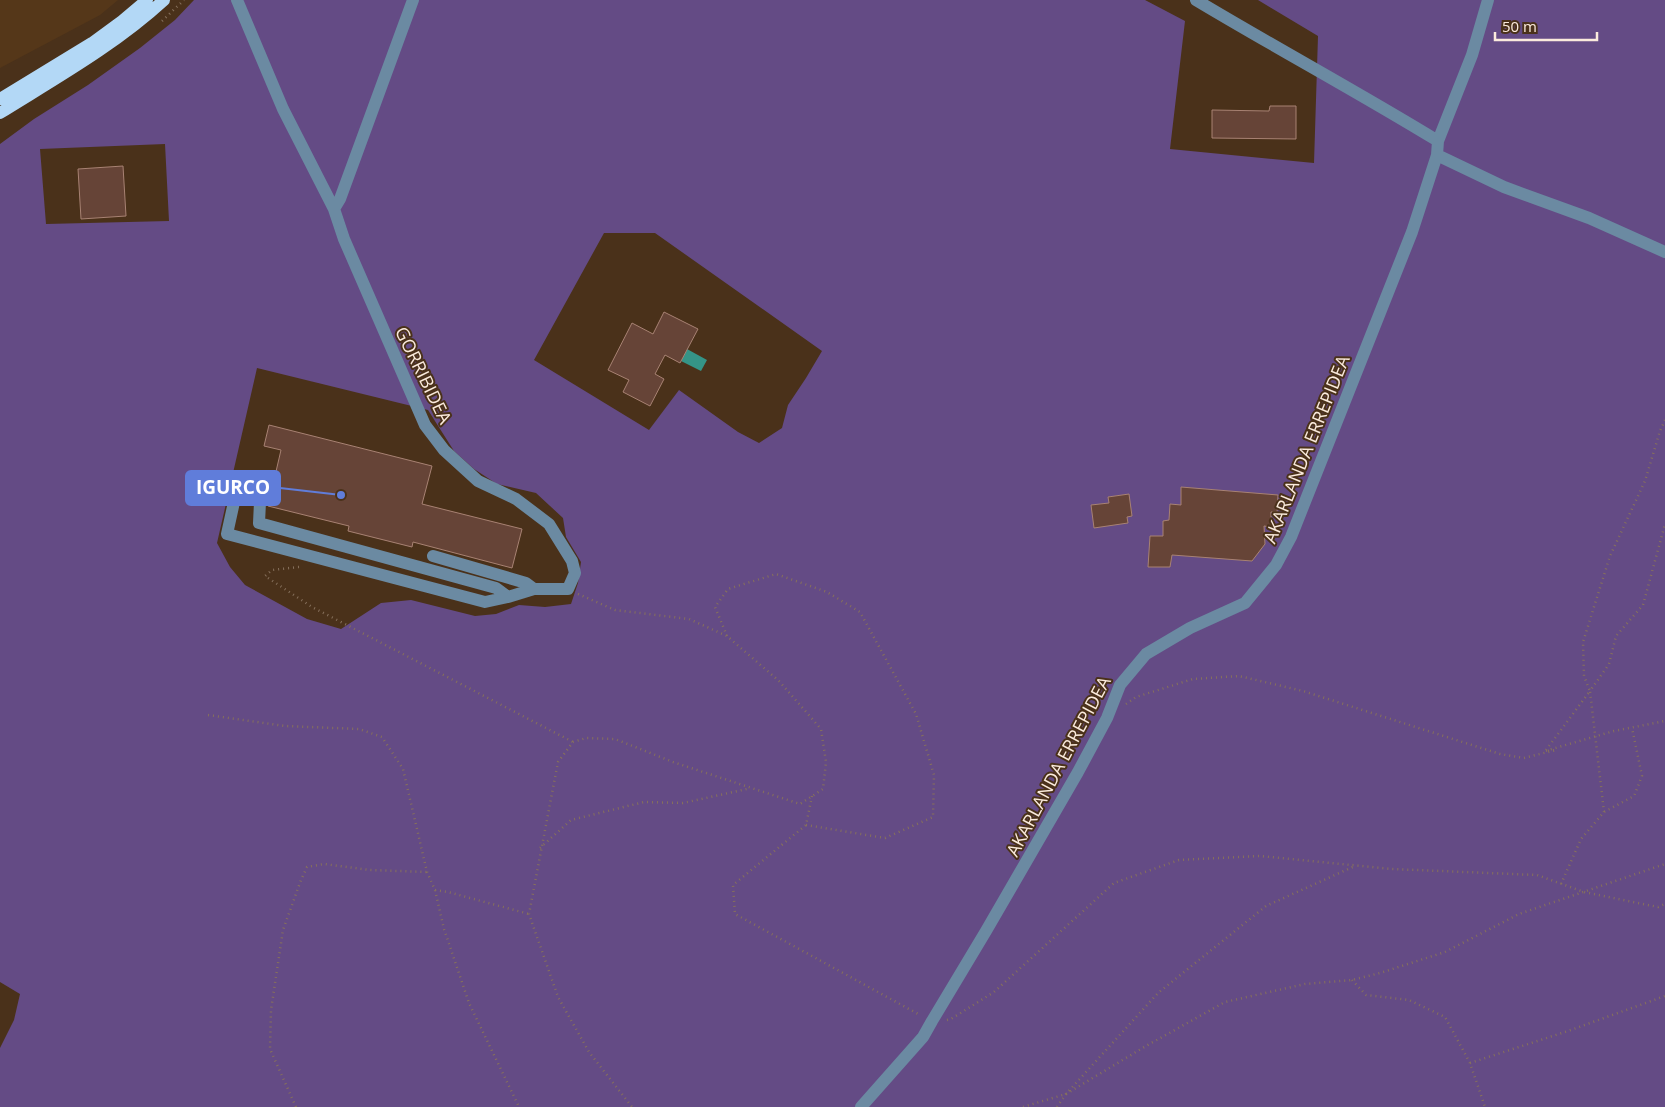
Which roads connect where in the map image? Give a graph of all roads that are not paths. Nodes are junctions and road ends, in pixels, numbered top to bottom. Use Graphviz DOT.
graph roads {
  1 [pos="147,0"];
  2 [pos="164,0"];
  3 [pos="237,0"];
  4 [pos="413,0"];
  5 [pos="1196,0"];
  6 [pos="1488,0"];
  7 [pos="0,99"];
  8 [pos="0,113"];
  9 [pos="1438,141"];
  10 [pos="1437,155"];
  11 [pos="334,209"];
  12 [pos="1665,252"];
  13 [pos="433,556"];
  14 [pos="534,589"];
  15 [pos="508,597"];
  16 [pos="861,1107"];
  1 -- 7 [label="main road"];
  2 -- 8 [label="main road"];
  3 -- 11 [label="street, GORRIBIDEA"];
  4 -- 11 [label="street"];
  5 -- 9 [label="street"];
  6 -- 9 [label="street, AKARLANDA ERREPIDEA"];
  9 -- 10 [label="street, AKARLANDA ERREPIDEA"];
  10 -- 12 [label="street"];
  10 -- 16 [label="street, AKARLANDA ERREPIDEA"];
  11 -- 14 [label="street, GORRIBIDEA"];
  13 -- 14 [label="street"];
  14 -- 15 [label="street"];
  15 -- 15 [label="street"];
}
